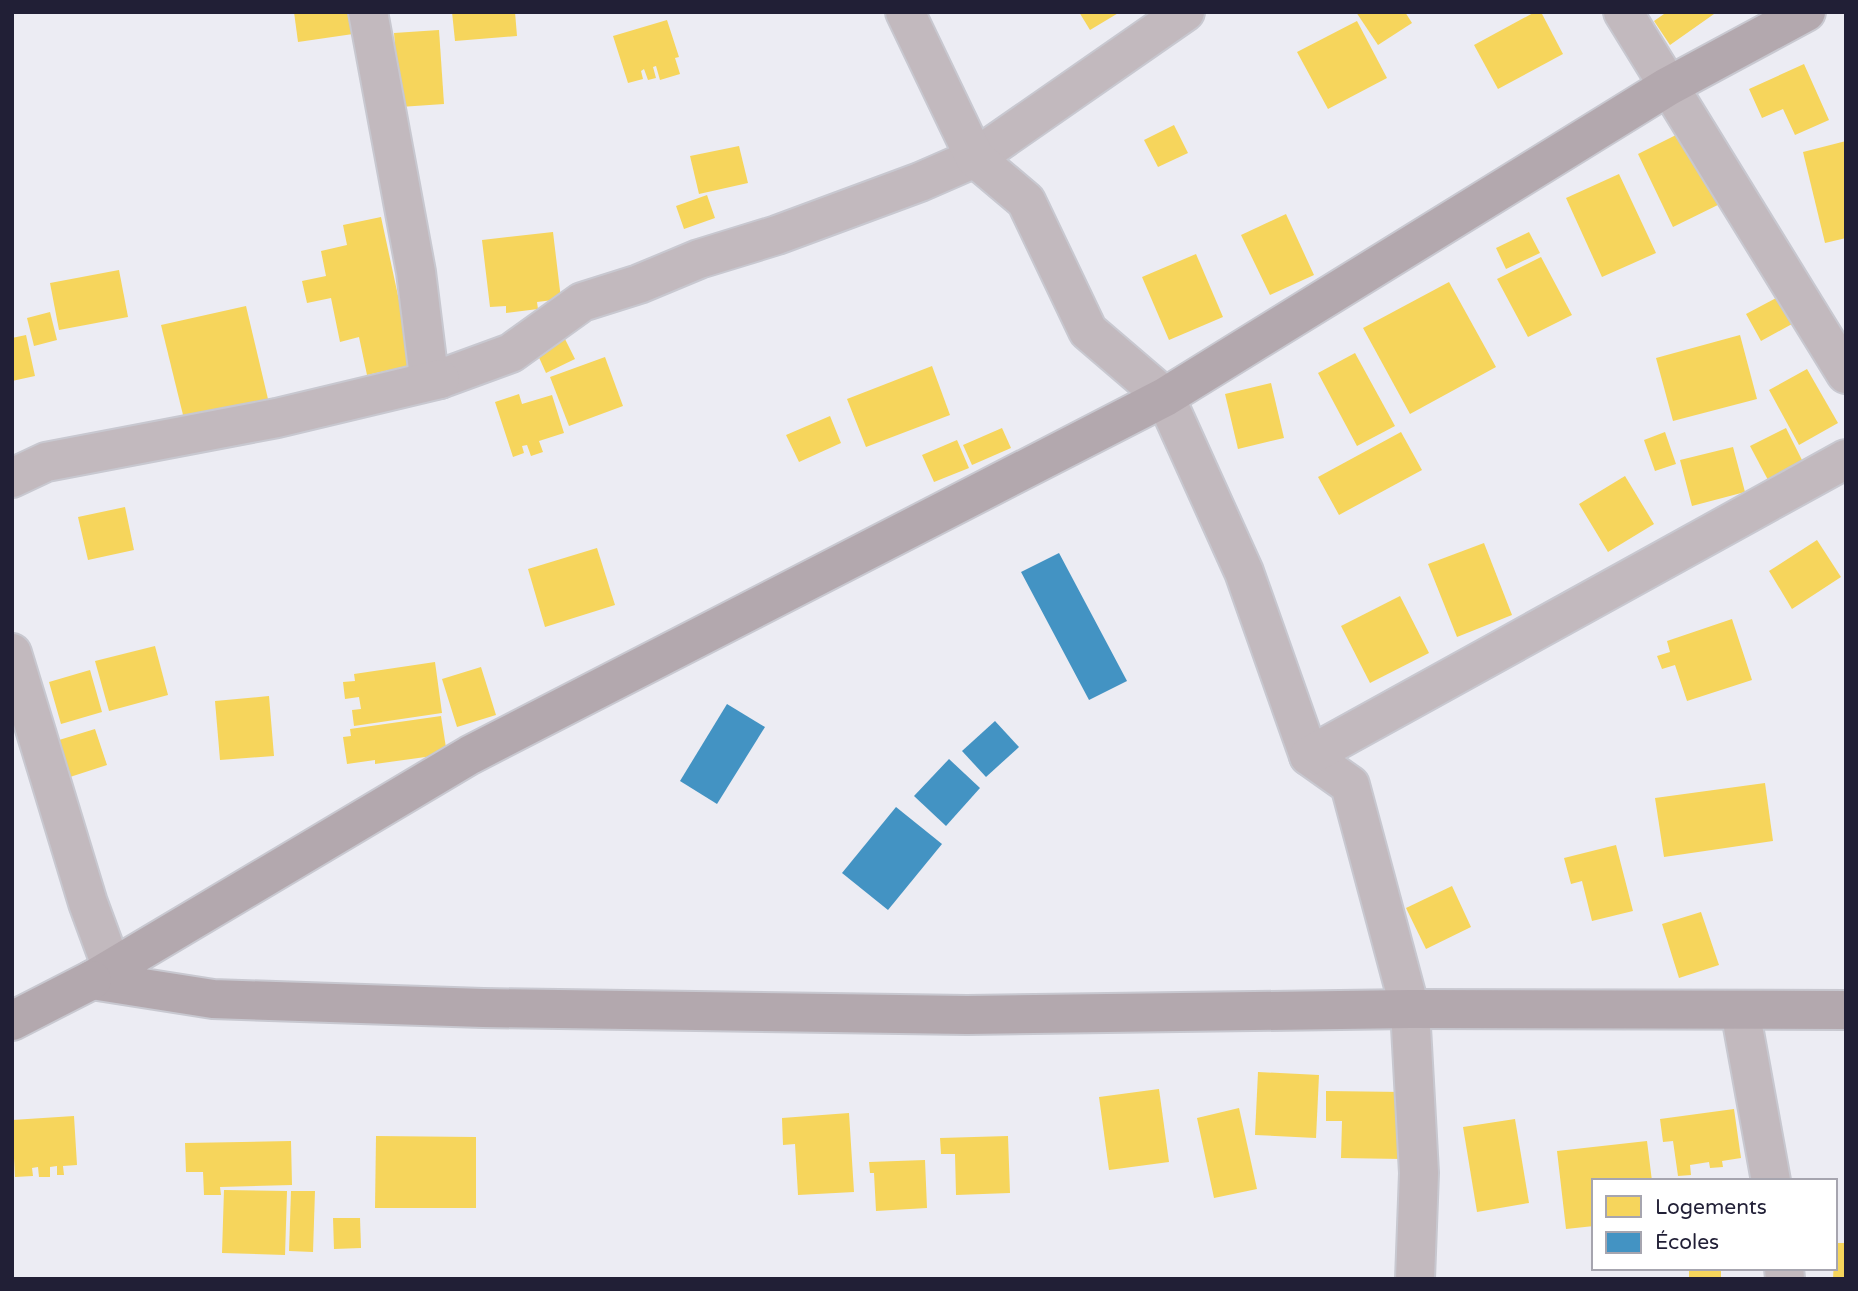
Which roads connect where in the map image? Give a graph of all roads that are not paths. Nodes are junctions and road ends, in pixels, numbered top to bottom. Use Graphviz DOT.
graph roads {
  1 [pos="368,12"];
  2 [pos="905,12"];
  3 [pos="1185,12"];
  4 [pos="1623,12"];
  5 [pos="1806,12"];
  6 [pos="1667,87"];
  7 [pos="975,158"];
  8 [pos="1846,374"];
  9 [pos="440,379"];
  10 [pos="1164,397"];
  11 [pos="1846,459"];
  12 [pos="12,478"];
  13 [pos="12,653"];
  14 [pos="1308,756"];
  15 [pos="102,974"];
  16 [pos="1410,1009"];
  17 [pos="1740,1010"];
  18 [pos="1846,1010"];
  19 [pos="12,1021"];
  20 [pos="1770,1179"];
  21 [pos="1415,1279"];
  1 -- 9 [label="street"];
  2 -- 7 [label="street"];
  3 -- 7 [label="street"];
  4 -- 6 [label="street"];
  5 -- 6 [label="main road"];
  6 -- 8 [label="street"];
  6 -- 10 [label="main road"];
  7 -- 9 [label="street"];
  7 -- 10 [label="street"];
  9 -- 12 [label="street"];
  10 -- 14 [label="street"];
  10 -- 15 [label="main road"];
  11 -- 14 [label="street"];
  13 -- 15 [label="street"];
  14 -- 16 [label="street"];
  15 -- 16 [label="main road"];
  15 -- 19 [label="main road"];
  16 -- 17 [label="main road"];
  16 -- 21 [label="street"];
  17 -- 18 [label="main road"];
  17 -- 20 [label="street"];
}
